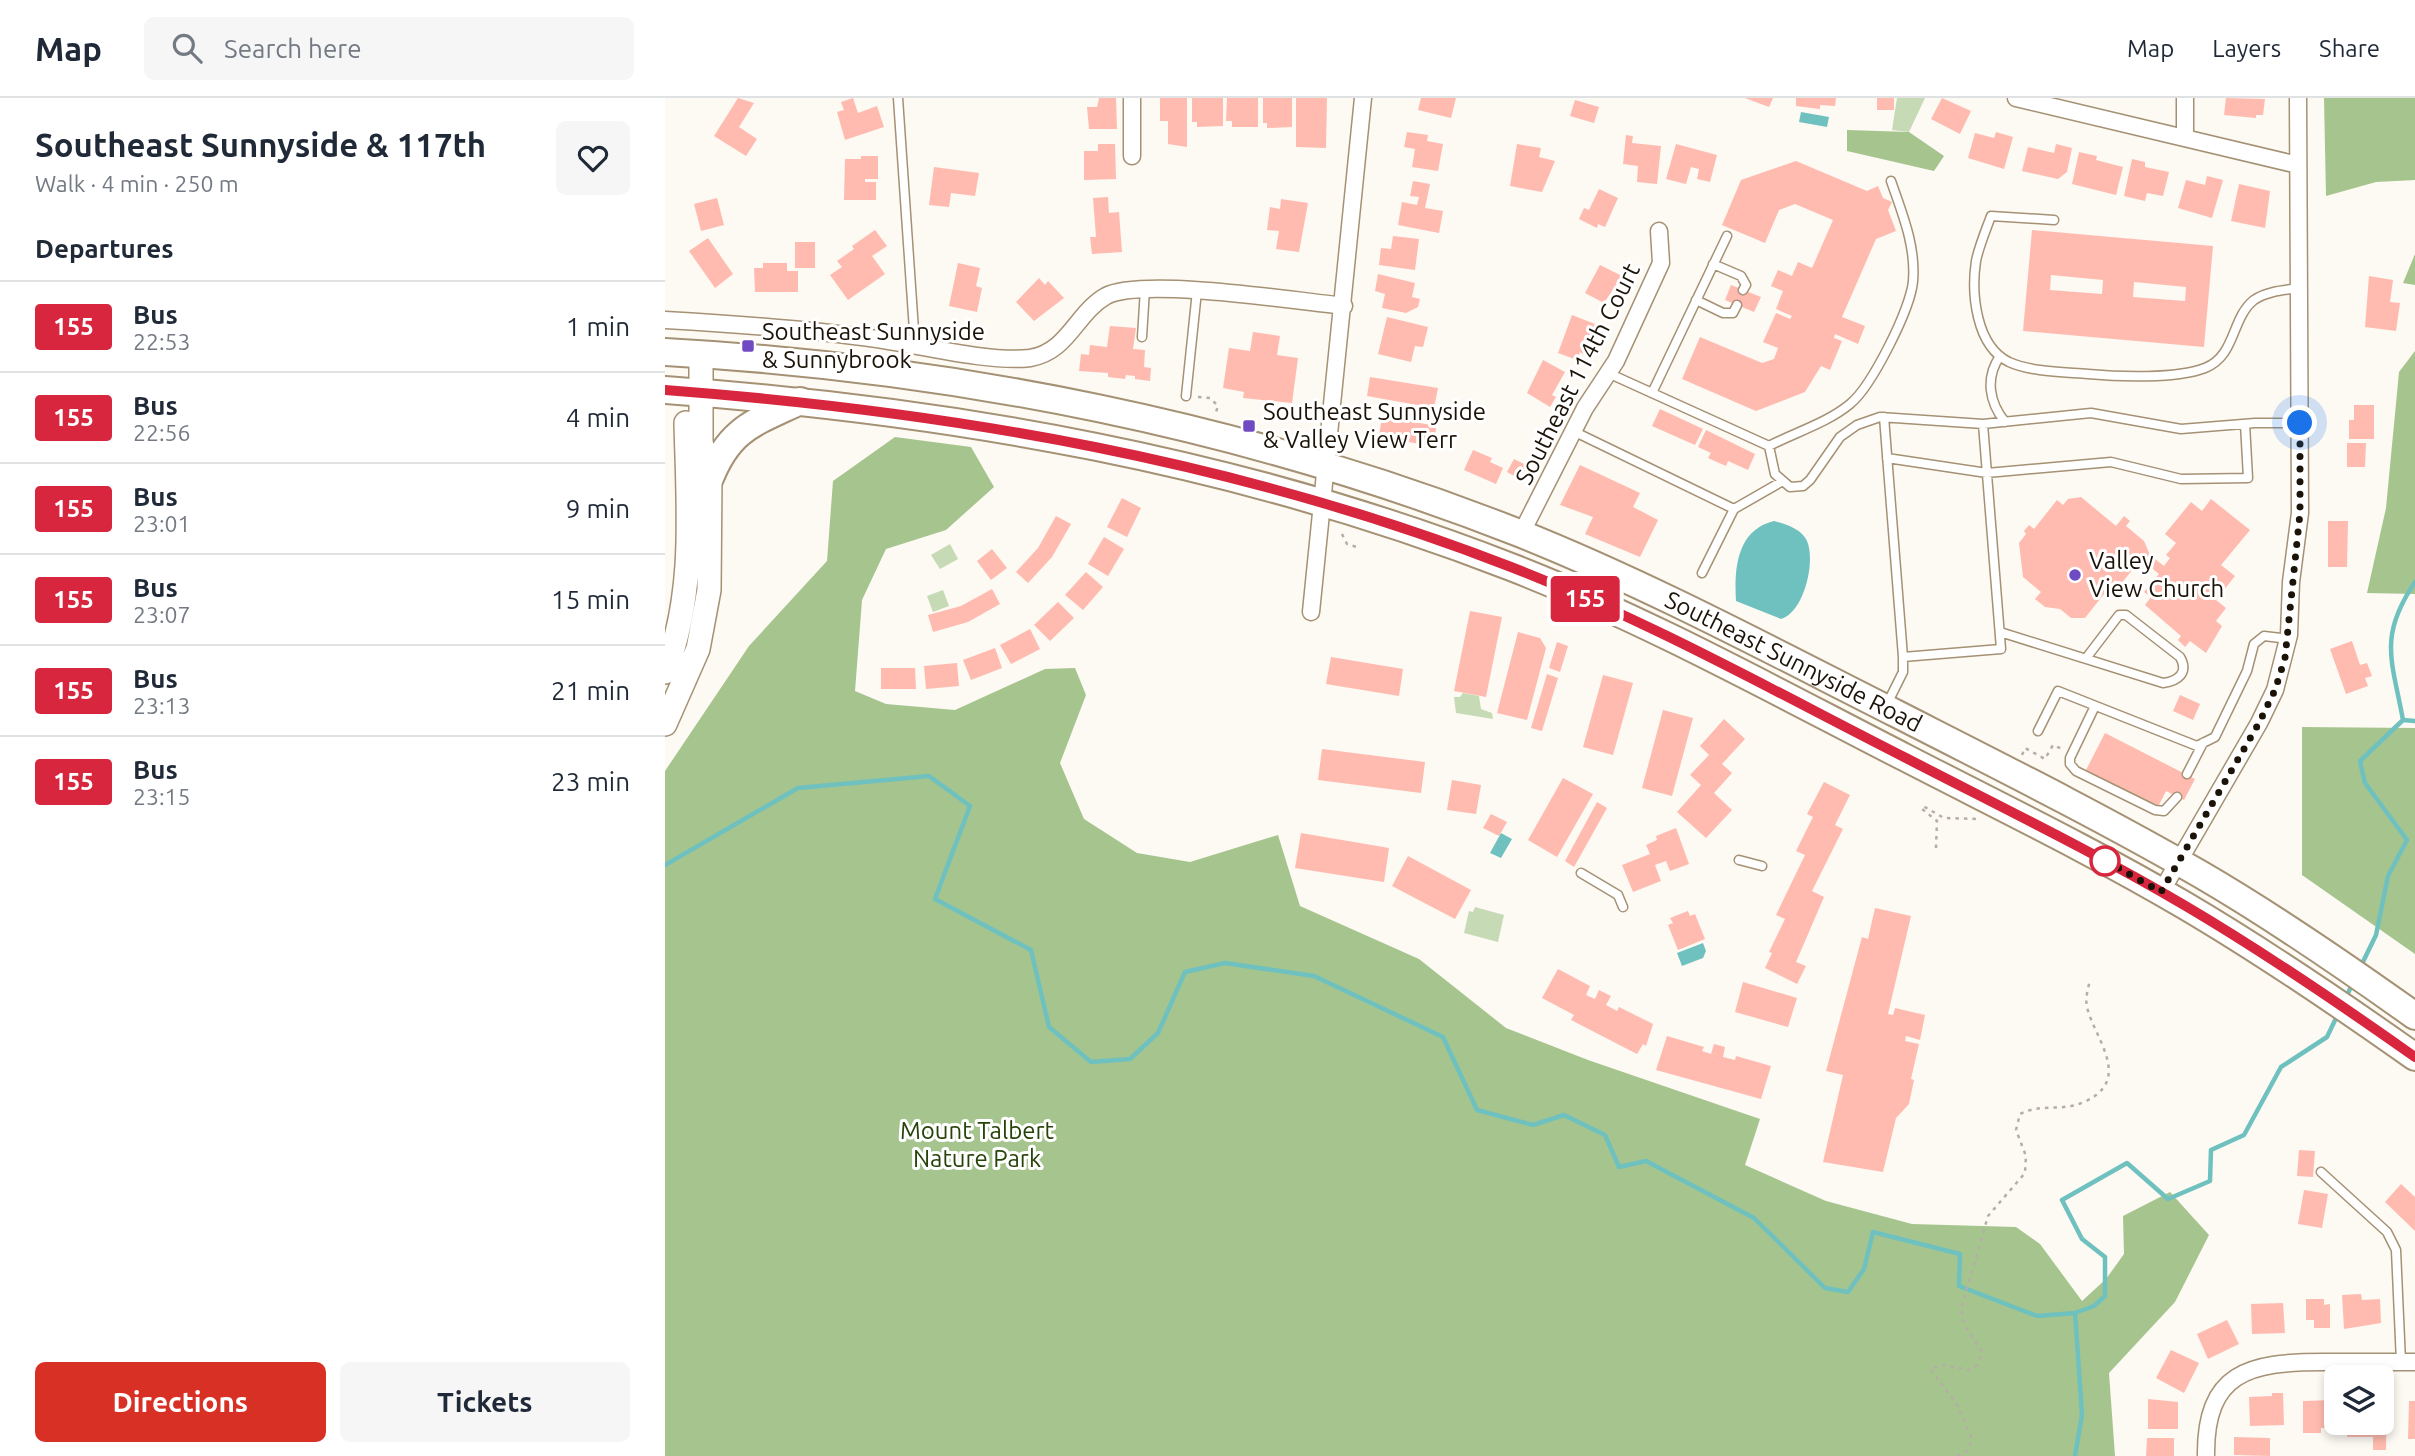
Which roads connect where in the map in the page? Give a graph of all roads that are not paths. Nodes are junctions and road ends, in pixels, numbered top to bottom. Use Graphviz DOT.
graph roads {
  1 [pos="898,98"];
  2 [pos="1132,98"];
  3 [pos="1363,98"];
  4 [pos="2016,98"];
  5 [pos="2185,98"];
  6 [pos="2298,98"];
  7 [pos="2185,136"];
  8 [pos="1132,156"];
  9 [pos="2298,165"];
  10 [pos="1891,181"];
  11 [pos="2054,220"];
  12 [pos="1659,231"];
  13 [pos="1727,236"];
  14 [pos="1713,264"];
  15 [pos="2300,288"];
  16 [pos="1145,289"];
  17 [pos="1743,290"];
  18 [pos="1197,291"];
  19 [pos="1696,300"];
  20 [pos="1737,305"];
  21 [pos="1344,306"];
  22 [pos="665,320"];
  23 [pos="1142,337"];
  24 [pos="915,345"];
  25 [pos="684,353"];
  26 [pos="2000,356"];
  27 [pos="1608,373"];
  28 [pos="684,391"];
  29 [pos="1652,393"];
  30 [pos="1186,396"];
  31 [pos="800,401"];
  32 [pos="1884,417"];
  33 [pos="2005,422"];
  34 [pos="2300,423"];
  35 [pos="1983,424"];
  36 [pos="2245,424"];
  37 [pos="1573,431"];
  38 [pos="1769,446"];
  39 [pos="1887,458"];
  40 [pos="1327,467"];
  41 [pos="1987,473"];
  42 [pos="709,478"];
  43 [pos="1781,482"];
  44 [pos="1323,502"];
  45 [pos="1734,509"];
  46 [pos="1521,534"];
  47 [pos="1702,573"];
  48 [pos="1311,612"];
  49 [pos="2000,632"];
  50 [pos="2289,639"];
  51 [pos="1903,657"];
  52 [pos="2087,657"];
  53 [pos="665,672"];
  54 [pos="2095,706"];
  55 [pos="1885,708"];
  56 [pos="665,724"];
  57 [pos="2038,731"];
  58 [pos="2204,743"];
  59 [pos="2187,774"];
  60 [pos="2177,797"];
  61 [pos="1739,860"];
  62 [pos="2178,862"];
  63 [pos="1762,866"];
  64 [pos="1581,873"];
  65 [pos="2161,892"];
  66 [pos="1623,907"];
  67 [pos="2415,1016"];
  68 [pos="2415,1057"];
  69 [pos="2321,1172"];
  70 [pos="2408,1362"];
  71 [pos="2206,1456"];
  1 -- 24 [label="lane"];
  2 -- 8 [label="street"];
  3 -- 21 [label="street"];
  4 -- 7 [label="street"];
  5 -- 7 [label="street"];
  6 -- 9 [label="street"];
  7 -- 9 [label="street"];
  9 -- 15 [label="street"];
  10 -- 38 [label="lane"];
  11 -- 26 [label="lane"];
  12 -- 27 [label="street, Southeast 114th Court"];
  13 -- 14 [label="lane"];
  14 -- 17 [label="lane"];
  14 -- 19 [label="lane"];
  15 -- 26 [label="lane"];
  15 -- 34 [label="street"];
  16 -- 18 [label="street"];
  16 -- 23 [label="lane"];
  16 -- 24 [label="street"];
  18 -- 21 [label="street"];
  18 -- 30 [label="lane"];
  19 -- 20 [label="lane"];
  19 -- 29 [label="lane"];
  21 -- 40 [label="street"];
  22 -- 24 [label="street"];
  25 -- 28 [label="main road"];
  25 -- 40 [label="main road, Southeast Sunnyside Road"];
  26 -- 33 [label="lane"];
  27 -- 29 [label="lane"];
  27 -- 37 [label="street, Southeast 114th Court"];
  28 -- 31 [label="main road, Southeast Sunnyside Road"];
  28 -- 42 [label="main road"];
  28 -- 53 [label="main road"];
  29 -- 38 [label="lane"];
  31 -- 42 [label="main road"];
  31 -- 44 [label="main road, Southeast Sunnyside Road"];
  32 -- 35 [label="lane"];
  32 -- 39 [label="lane"];
  32 -- 43 [label="lane"];
  33 -- 35 [label="lane"];
  33 -- 36 [label="lane"];
  34 -- 36 [label="lane"];
  34 -- 50 [label="street"];
  35 -- 41 [label="lane"];
  36 -- 41 [label="lane"];
  37 -- 45 [label="lane"];
  37 -- 46 [label="street, Southeast 114th Court"];
  38 -- 43 [label="lane"];
  39 -- 41 [label="lane"];
  39 -- 51 [label="lane"];
  40 -- 44 [label="street"];
  40 -- 46 [label="main road, Southeast Sunnyside Road"];
  41 -- 49 [label="lane"];
  42 -- 56 [label="main road"];
  43 -- 45 [label="lane"];
  44 -- 48 [label="street"];
  44 -- 65 [label="main road, Southeast Sunnyside Road"];
  45 -- 47 [label="lane"];
  46 -- 55 [label="main road, Southeast Sunnyside Road"];
  49 -- 51 [label="lane"];
  49 -- 52 [label="lane"];
  50 -- 58 [label="lane"];
  50 -- 62 [label="street"];
  51 -- 55 [label="lane"];
  52 -- 52 [label="lane"];
  54 -- 57 [label="lane"];
  54 -- 58 [label="lane"];
  54 -- 60 [label="lane"];
  55 -- 62 [label="main road, Southeast Sunnyside Road"];
  58 -- 59 [label="lane"];
  61 -- 63 [label="lane"];
  62 -- 65 [label="street"];
  62 -- 67 [label="main road, Southeast Sunnyside Road"];
  64 -- 66 [label="lane"];
  65 -- 68 [label="main road, Southeast Sunnyside Road"];
  69 -- 70 [label="lane"];
  70 -- 71 [label="street"];
}
